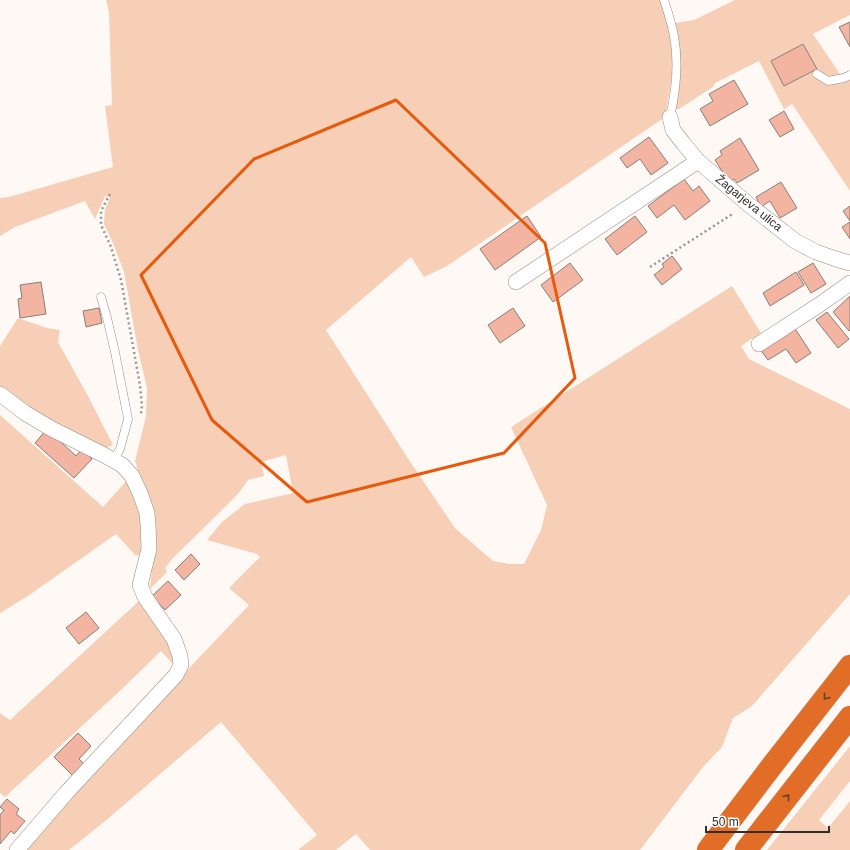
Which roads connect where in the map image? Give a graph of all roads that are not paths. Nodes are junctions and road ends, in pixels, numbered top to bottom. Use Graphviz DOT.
graph roads {
  1 [pos="664,0"];
  2 [pos="817,74"];
  3 [pos="850,75"];
  4 [pos="670,117"];
  5 [pos="698,161"];
  6 [pos="850,263"];
  7 [pos="516,282"];
  8 [pos="850,283"];
  9 [pos="101,297"];
  10 [pos="759,344"];
  11 [pos="0,394"];
  12 [pos="114,460"];
  13 [pos="850,666"];
  14 [pos="850,716"];
  15 [pos="17,850"];
  16 [pos="708,850"];
  17 [pos="746,850"];
  1 -- 4 [label="lane"];
  2 -- 3 [label="lane"];
  4 -- 5 [label="street, Žagarjeva ulica"];
  5 -- 6 [label="street, Žagarjeva ulica"];
  5 -- 7 [label="street"];
  8 -- 10 [label="street"];
  9 -- 12 [label="lane"];
  11 -- 12 [label="street"];
  12 -- 15 [label="street"];
  13 -- 16 [label="highway, one-way"];
  17 -- 14 [label="highway, one-way"];
}
